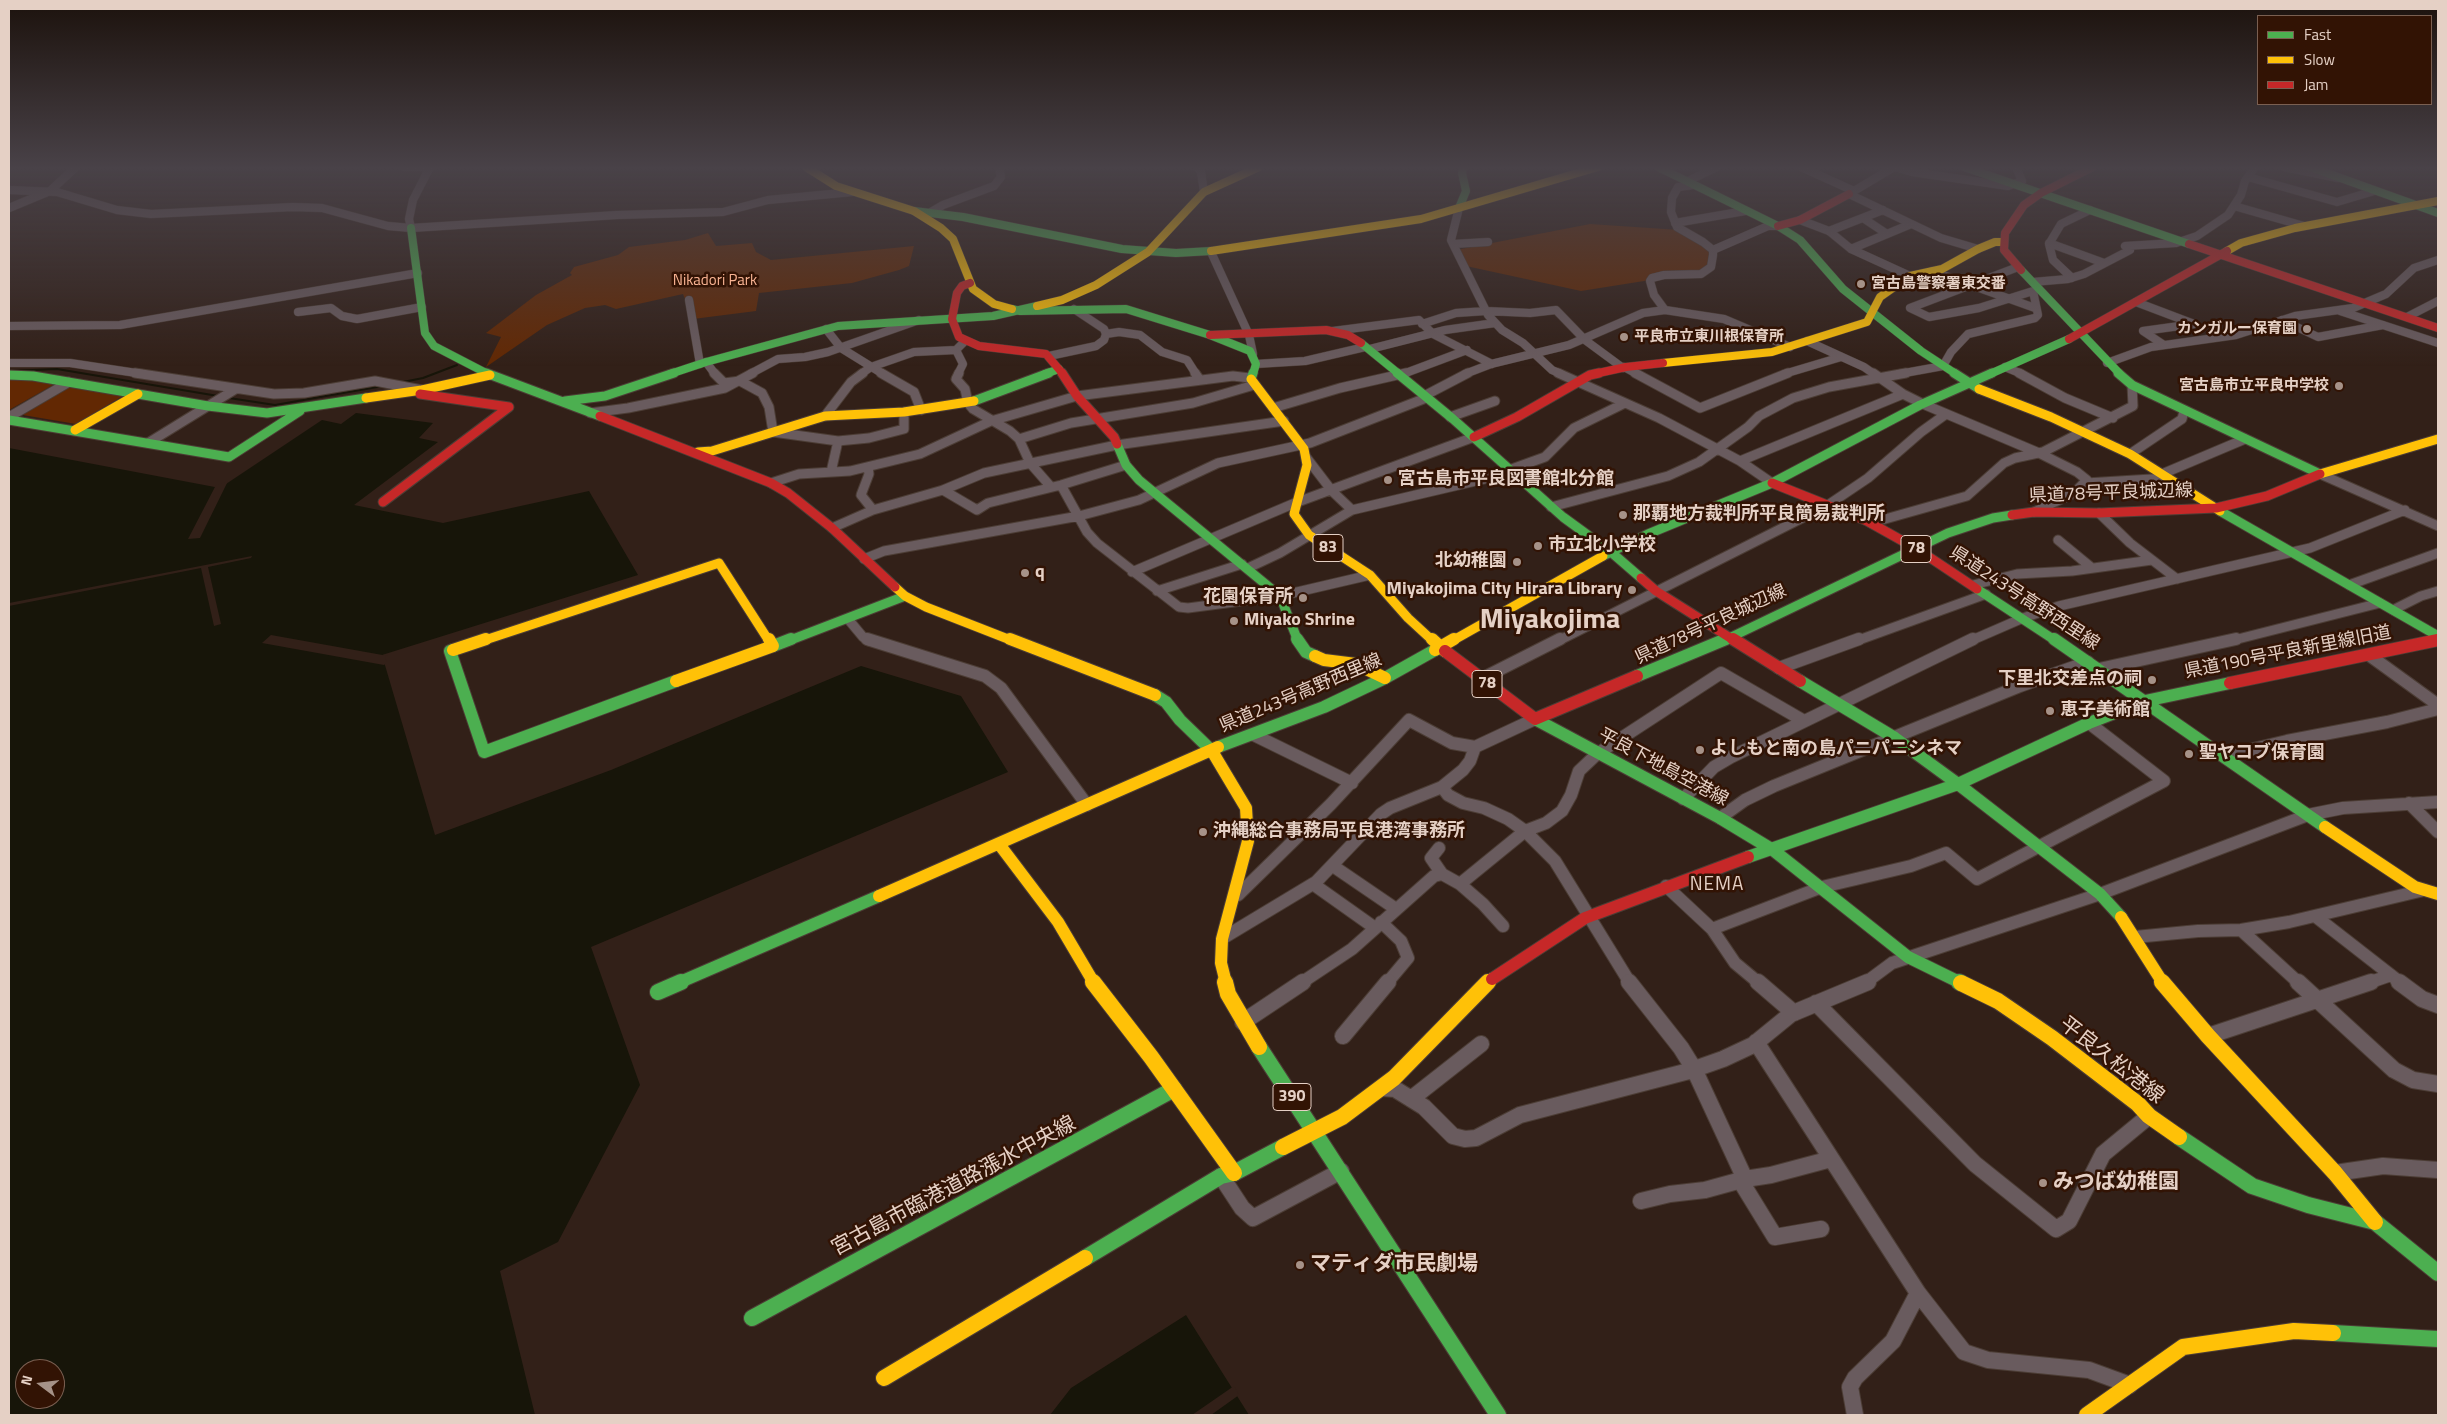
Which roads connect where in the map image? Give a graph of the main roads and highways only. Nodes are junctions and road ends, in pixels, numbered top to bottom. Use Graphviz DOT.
graph roads {
  1 [pos="412,233"];
  2 [pos="947,233"];
  3 [pos="1041,233"];
  4 [pos="1165,233"];
  5 [pos="1339,233"];
  6 [pos="1790,233"];
  7 [pos="2005,233"];
  8 [pos="2159,233"];
  9 [pos="2277,233"];
  10 [pos="2004,242"];
  11 [pos="1148,252"];
  12 [pos="2221,255"];
  13 [pos="970,283"];
  14 [pos="1020,311"];
  15 [pos="1874,312"];
  16 [pos="952,319"];
  17 [pos="2438,328"];
  18 [pos="2082,333"];
  19 [pos="1210,336"];
  20 [pos="1059,369"];
  21 [pos="9,375"];
  22 [pos="490,376"];
  23 [pos="1969,383"];
  24 [pos="408,390"];
  25 [pos="138,394"];
  26 [pos="560,402"];
  27 [pos="305,408"];
  28 [pos="9,418"];
  29 [pos="75,430"];
  30 [pos="1474,437"];
  31 [pos="2438,439"];
  32 [pos="696,453"];
  33 [pos="2320,474"];
  34 [pos="1772,482"];
  35 [pos="383,502"];
  36 [pos="2216,508"];
  37 [pos="1917,549"];
  38 [pos="1611,552"];
  39 [pos="904,596"];
  40 [pos="2438,636"];
  41 [pos="1729,638"];
  42 [pos="2438,640"];
  43 [pos="774,646"];
  44 [pos="1440,647"];
  45 [pos="1385,678"];
  46 [pos="2145,701"];
  47 [pos="1535,719"];
  48 [pos="1212,751"];
  49 [pos="1958,784"];
  50 [pos="999,844"];
  51 [pos="1773,850"];
  52 [pos="2438,894"];
  53 [pos="658,992"];
  54 [pos="1174,1089"];
  55 [pos="1313,1131"];
  56 [pos="1228,1174"];
  57 [pos="2374,1222"];
  58 [pos="2438,1273"];
  59 [pos="752,1318"];
  60 [pos="2438,1339"];
  61 [pos="884,1378"];
  62 [pos="1498,1415"];
  63 [pos="2087,1415"];
  1 -- 22 [label="main road"];
  2 -- 13 [label="main road"];
  3 -- 11 [label="main road"];
  4 -- 11 [label="main road"];
  5 -- 11 [label="main road"];
  6 -- 15 [label="main road"];
  7 -- 10 [label="main road"];
  8 -- 12 [label="main road"];
  9 -- 12 [label="main road"];
  10 -- 15 [label="main road"];
  10 -- 18 [label="main road"];
  11 -- 14 [label="main road"];
  12 -- 17 [label="main road"];
  12 -- 18 [label="main road"];
  13 -- 14 [label="main road"];
  13 -- 16 [label="main road"];
  14 -- 16 [label="main road"];
  14 -- 19 [label="main road"];
  15 -- 23 [label="main road"];
  15 -- 30 [label="main road"];
  16 -- 20 [label="main road"];
  16 -- 26 [label="main road"];
  18 -- 23 [label="main road"];
  18 -- 33 [label="main road"];
  19 -- 30 [label="main road"];
  19 -- 44 [label="main road, 83"];
  20 -- 32 [label="main road"];
  20 -- 45 [label="main road"];
  21 -- 25 [label="main road"];
  22 -- 24 [label="main road"];
  22 -- 26 [label="main road"];
  23 -- 34 [label="main road"];
  23 -- 36 [label="main road"];
  24 -- 27 [label="main road"];
  24 -- 35 [label="main road"];
  25 -- 27 [label="main road"];
  25 -- 29 [label="main road"];
  26 -- 32 [label="main road"];
  27 -- 29 [label="main road"];
  28 -- 29 [label="main road"];
  30 -- 38 [label="main road"];
  31 -- 33 [label="main road, 県道78号平良城辺線"];
  32 -- 39 [label="main road"];
  33 -- 36 [label="main road, 県道78号平良城辺線 / 78"];
  34 -- 37 [label="main road, 県道243号高野西里線"];
  34 -- 38 [label="main road, 県道243号高野西里線"];
  36 -- 37 [label="main road, 県道78号平良城辺線 / 78"];
  36 -- 40 [label="main road"];
  37 -- 41 [label="main road, 県道78号平良城辺線 / 78"];
  37 -- 46 [label="main road, 県道243号高野西里線"];
  38 -- 41 [label="main road"];
  38 -- 44 [label="main road, 県道243号高野西里線"];
  39 -- 43 [label="main road"];
  39 -- 48 [label="main road"];
  41 -- 47 [label="main road, 県道78号平良城辺線 / 78"];
  41 -- 49 [label="main road"];
  42 -- 46 [label="main road, 県道190号平良新里線旧道"];
  43 -- 43 [label="main road"];
  44 -- 45 [label="main road, 県道243号高野西里線"];
  44 -- 47 [label="main road, 78"];
  45 -- 48 [label="main road, 県道243号高野西里線"];
  46 -- 49 [label="main road, 県道190号平良新里線旧道"];
  46 -- 52 [label="main road, 県道243号高野西里線"];
  47 -- 51 [label="main road, 平良下地島空港線"];
  48 -- 50 [label="main road, 県道243号高野西里線"];
  48 -- 55 [label="main road, 390"];
  49 -- 51 [label="main road, 県道190号平良新里線旧道"];
  49 -- 57 [label="main road"];
  50 -- 53 [label="main road, 県道243号高野西里線"];
  50 -- 54 [label="main road"];
  51 -- 55 [label="main road, 県道190号平良新里線旧道"];
  51 -- 57 [label="main road, 平良久松港線"];
  54 -- 56 [label="main road"];
  54 -- 59 [label="main road, 宮古島市臨港道路漲水中央線"];
  55 -- 56 [label="main road, 県道190号平良新里線旧道"];
  55 -- 62 [label="main road, 390"];
  56 -- 61 [label="main road, 県道190号平良新里線旧道"];
  57 -- 58 [label="main road, 平良久松港線"];
  60 -- 63 [label="main road"];
}
